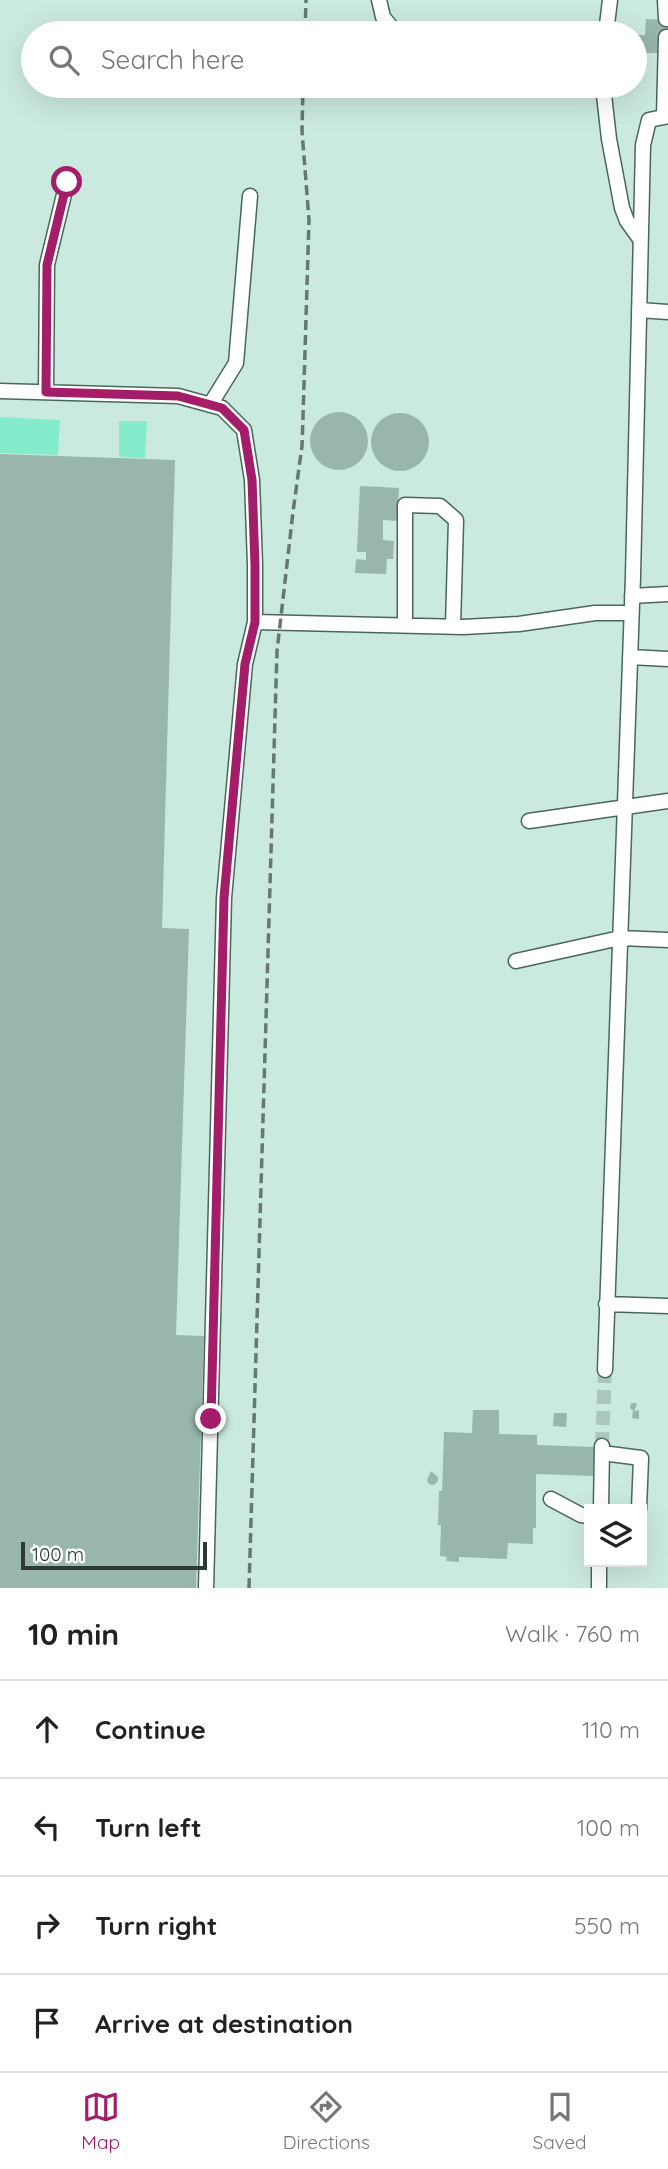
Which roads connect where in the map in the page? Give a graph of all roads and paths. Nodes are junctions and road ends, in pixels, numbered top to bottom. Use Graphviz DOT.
graph roads {
  1 [pos="379,0"];
  2 [pos="610,0"];
  3 [pos="665,0"];
  4 [pos="666,19"];
  5 [pos="386,21"];
  6 [pos="607,21"];
  7 [pos="666,37"];
  8 [pos="604,98"];
  9 [pos="666,117"];
  10 [pos="67,182"];
  11 [pos="250,196"];
  12 [pos="640,239"];
  13 [pos="639,310"];
  14 [pos="668,312"];
  15 [pos="0,391"];
  16 [pos="46,392"];
  17 [pos="210,405"];
  18 [pos="668,594"];
  19 [pos="632,596"];
  20 [pos="631,613"];
  21 [pos="255,622"];
  22 [pos="405,625"];
  23 [pos="453,626"];
  24 [pos="630,657"];
  25 [pos="668,659"];
  26 [pos="668,801"];
  27 [pos="624,807"];
  28 [pos="529,821"];
  29 [pos="620,938"];
  30 [pos="668,940"];
  31 [pos="516,961"];
  32 [pos="606,1304"];
  33 [pos="668,1306"];
  34 [pos="605,1370"];
  35 [pos="551,1499"];
  36 [pos="601,1504"];
  37 [pos="639,1504"];
  38 [pos="584,1515"];
  39 [pos="599,1567"];
  40 [pos="206,1588"];
  41 [pos="599,1588"];
  1 -- 5 [label="lane"];
  2 -- 6 [label="lane"];
  3 -- 4 [label="lane"];
  7 -- 9 [label="lane"];
  8 -- 12 [label="lane"];
  9 -- 12 [label="lane"];
  10 -- 16 [label="lane"];
  11 -- 17 [label="lane"];
  12 -- 13 [label="lane"];
  13 -- 14 [label="lane"];
  13 -- 19 [label="lane"];
  15 -- 16 [label="lane"];
  16 -- 17 [label="lane"];
  17 -- 21 [label="lane"];
  18 -- 19 [label="lane"];
  19 -- 20 [label="lane"];
  20 -- 23 [label="lane"];
  20 -- 24 [label="lane"];
  21 -- 22 [label="lane"];
  21 -- 40 [label="lane"];
  22 -- 23 [label="lane"];
  22 -- 23 [label="lane"];
  24 -- 25 [label="lane"];
  24 -- 27 [label="lane"];
  26 -- 27 [label="lane"];
  27 -- 28 [label="lane"];
  27 -- 29 [label="lane"];
  29 -- 30 [label="lane"];
  29 -- 31 [label="lane"];
  29 -- 32 [label="lane"];
  32 -- 33 [label="lane"];
  32 -- 34 [label="lane"];
  35 -- 38 [label="lane"];
  36 -- 37 [label="lane"];
  39 -- 41 [label="lane"];
}
